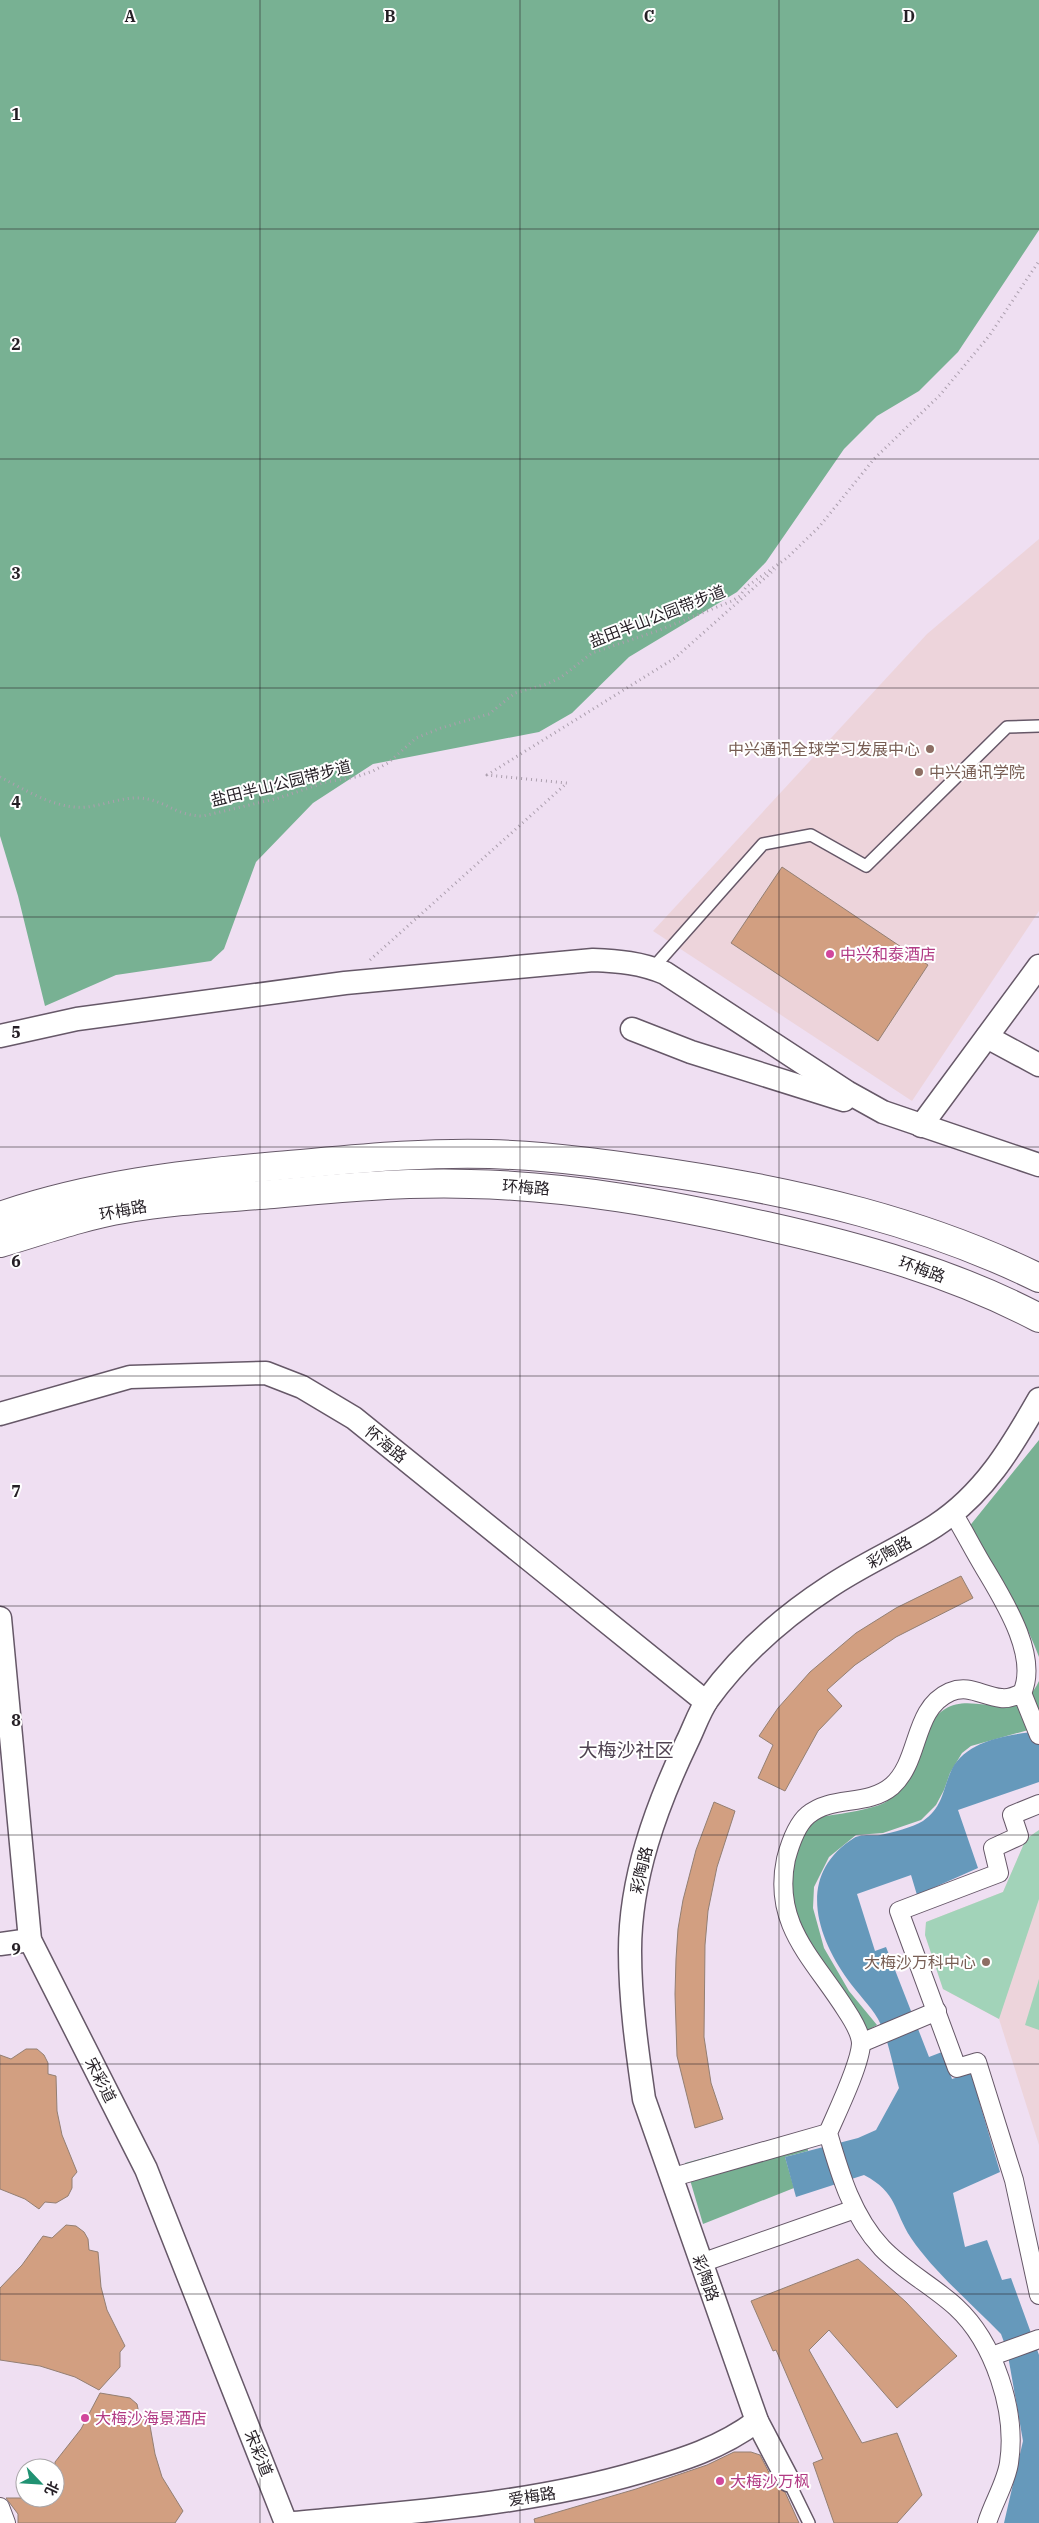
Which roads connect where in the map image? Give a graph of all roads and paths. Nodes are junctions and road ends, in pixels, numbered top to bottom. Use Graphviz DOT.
graph roads {
  1 [pos="1039,261"];
  2 [pos="787,558"];
  3 [pos="1039,726"];
  4 [pos="0,777"];
  5 [pos="1039,966"];
  6 [pos="652,968"];
  7 [pos="345,983"];
  8 [pos="632,1029"];
  9 [pos="0,1036"];
  10 [pos="987,1037"];
  11 [pos="1039,1065"];
  12 [pos="883,1112"];
  13 [pos="921,1126"];
  14 [pos="1039,1165"];
  15 [pos="0,1216"];
  16 [pos="0,1243"];
  17 [pos="1039,1278"];
  18 [pos="1039,1318"];
  19 [pos="1039,1399"];
  20 [pos="0,1414"];
  21 [pos="953,1513"];
  22 [pos="0,1618"];
  23 [pos="1022,1693"];
  24 [pos="706,1702"];
  25 [pos="1039,1735"];
  26 [pos="1039,1804"];
  27 [pos="30,1940"];
  28 [pos="0,1944"];
  29 [pos="937,2011"];
  30 [pos="861,2043"];
  31 [pos="828,2133"];
  32 [pos="670,2178"];
  33 [pos="855,2209"];
  34 [pos="701,2263"];
  35 [pos="1039,2295"];
  36 [pos="1039,2339"];
  37 [pos="992,2356"];
  38 [pos="757,2421"];
  39 [pos="788,2480"];
  40 [pos="0,2507"];
  41 [pos="6,2523"];
  42 [pos="286,2523"];
  43 [pos="294,2523"];
  44 [pos="809,2523"];
  45 [pos="987,2523"];
  1 -- 2 [label="path, 盐田半山公园带步道"];
  2 -- 4 [label="path, 盐田半山公园带步道"];
  2 -- 7 [label="path"];
  3 -- 6 [label="lane"];
  5 -- 10 [label="street"];
  6 -- 7 [label="street"];
  6 -- 12 [label="street"];
  7 -- 9 [label="street"];
  8 -- 12 [label="street"];
  10 -- 11 [label="street"];
  10 -- 13 [label="street"];
  12 -- 13 [label="street"];
  13 -- 14 [label="street"];
  15 -- 17 [label="main road, 环梅路"];
  16 -- 18 [label="main road, 环梅路"];
  19 -- 21 [label="street, 彩陶路"];
  20 -- 24 [label="street, 怀海路"];
  21 -- 23 [label="street"];
  21 -- 24 [label="street, 彩陶路"];
  22 -- 27 [label="street, 宋彩道"];
  23 -- 25 [label="street"];
  23 -- 30 [label="street"];
  24 -- 32 [label="street, 彩陶路"];
  26 -- 29 [label="street"];
  27 -- 28 [label="street"];
  27 -- 42 [label="street, 宋彩道"];
  29 -- 30 [label="street"];
  29 -- 35 [label="street"];
  30 -- 31 [label="street"];
  31 -- 32 [label="street"];
  31 -- 33 [label="street"];
  32 -- 34 [label="street, 彩陶路"];
  33 -- 34 [label="street"];
  33 -- 37 [label="street"];
  34 -- 38 [label="street, 彩陶路"];
  36 -- 37 [label="street"];
  37 -- 45 [label="street"];
  38 -- 39 [label="street, 彩陶路"];
  38 -- 43 [label="street, 爱梅路"];
  39 -- 44 [label="lane"];
  40 -- 41 [label="street"];
}
